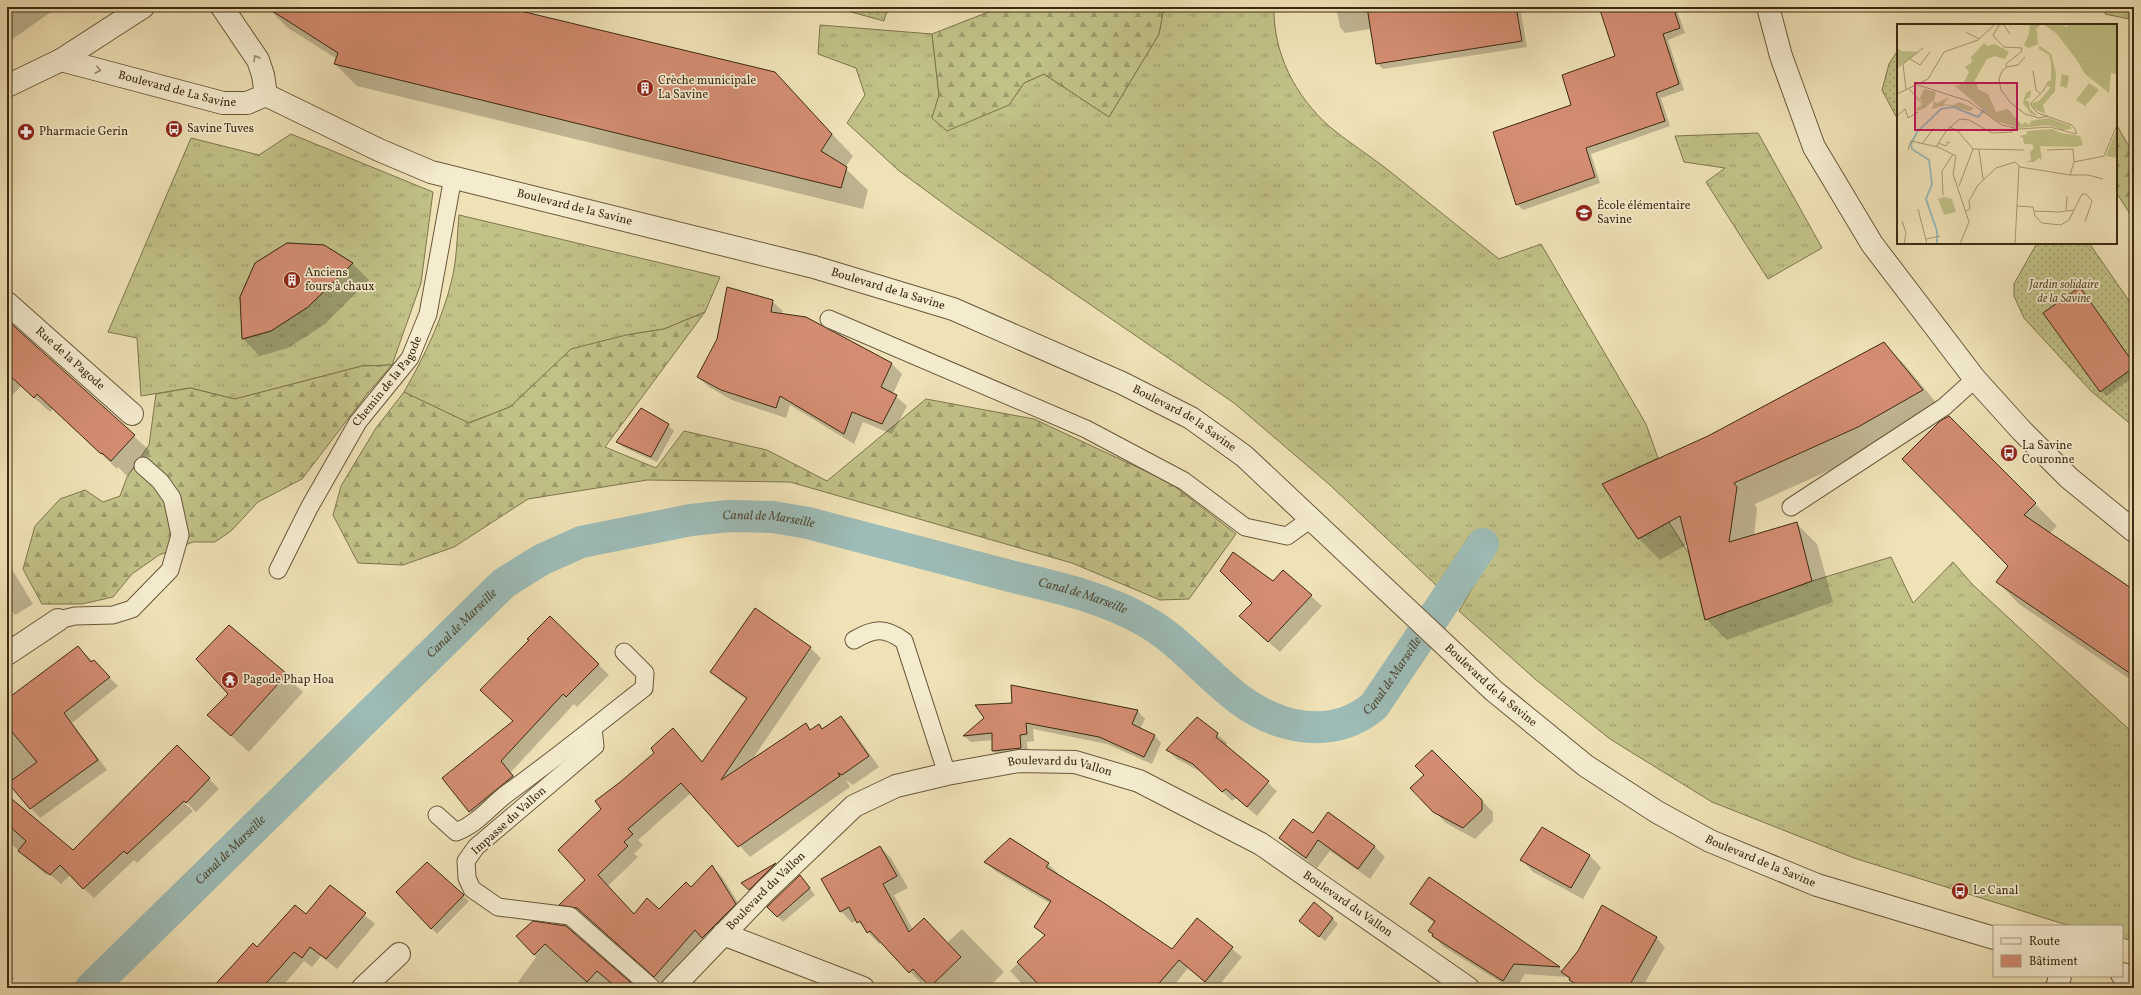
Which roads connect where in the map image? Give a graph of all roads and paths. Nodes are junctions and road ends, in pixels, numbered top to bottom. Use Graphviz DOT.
graph roads {
  1 [pos="143,7"];
  2 [pos="222,7"];
  3 [pos="1768,7"];
  4 [pos="61,60"];
  5 [pos="7,86"];
  6 [pos="266,95"];
  7 [pos="453,177"];
  8 [pos="7,303"];
  9 [pos="829,319"];
  10 [pos="1975,379"];
  11 [pos="132,414"];
  12 [pos="143,466"];
  13 [pos="1790,508"];
  14 [pos="1312,518"];
  15 [pos="2134,531"];
  16 [pos="278,570"];
  17 [pos="58,620"];
  18 [pos="854,640"];
  19 [pos="624,652"];
  20 [pos="7,654"];
  21 [pos="593,728"];
  22 [pos="946,774"];
  23 [pos="437,815"];
  24 [pos="723,934"];
  25 [pos="1993,938"];
  26 [pos="399,954"];
  27 [pos="2123,974"];
  28 [pos="2134,976"];
  29 [pos="2060,977"];
  30 [pos="363,988"];
  31 [pos="652,988"];
  32 [pos="672,988"];
  33 [pos="863,988"];
  34 [pos="1468,988"];
  35 [pos="2057,988"];
  1 -- 4 [label="street"];
  6 -- 2 [label="street, one-way"];
  3 -- 10 [label="street"];
  4 -- 5 [label="street"];
  4 -- 6 [label="street, Boulevard de La Savine, one-way"];
  6 -- 7 [label="street, Boulevard de la Savine"];
  7 -- 14 [label="street, Boulevard de la Savine"];
  7 -- 16 [label="lane, Chemin de la Pagode"];
  8 -- 11 [label="street, Rue de la Pagode"];
  9 -- 14 [label="lane"];
  10 -- 13 [label="lane"];
  10 -- 15 [label="street"];
  12 -- 17 [label="lane"];
  14 -- 25 [label="street, Boulevard de la Savine"];
  17 -- 20 [label="street"];
  18 -- 22 [label="lane"];
  19 -- 21 [label="lane"];
  21 -- 23 [label="lane"];
  21 -- 31 [label="lane, Impasse du Vallon"];
  22 -- 24 [label="street, Boulevard du Vallon"];
  22 -- 34 [label="street, Boulevard du Vallon"];
  24 -- 32 [label="street, Boulevard du Vallon"];
  24 -- 33 [label="street"];
  26 -- 30 [label="street"];
  27 -- 28 [label="street"];
  29 -- 35 [label="street"];
}
